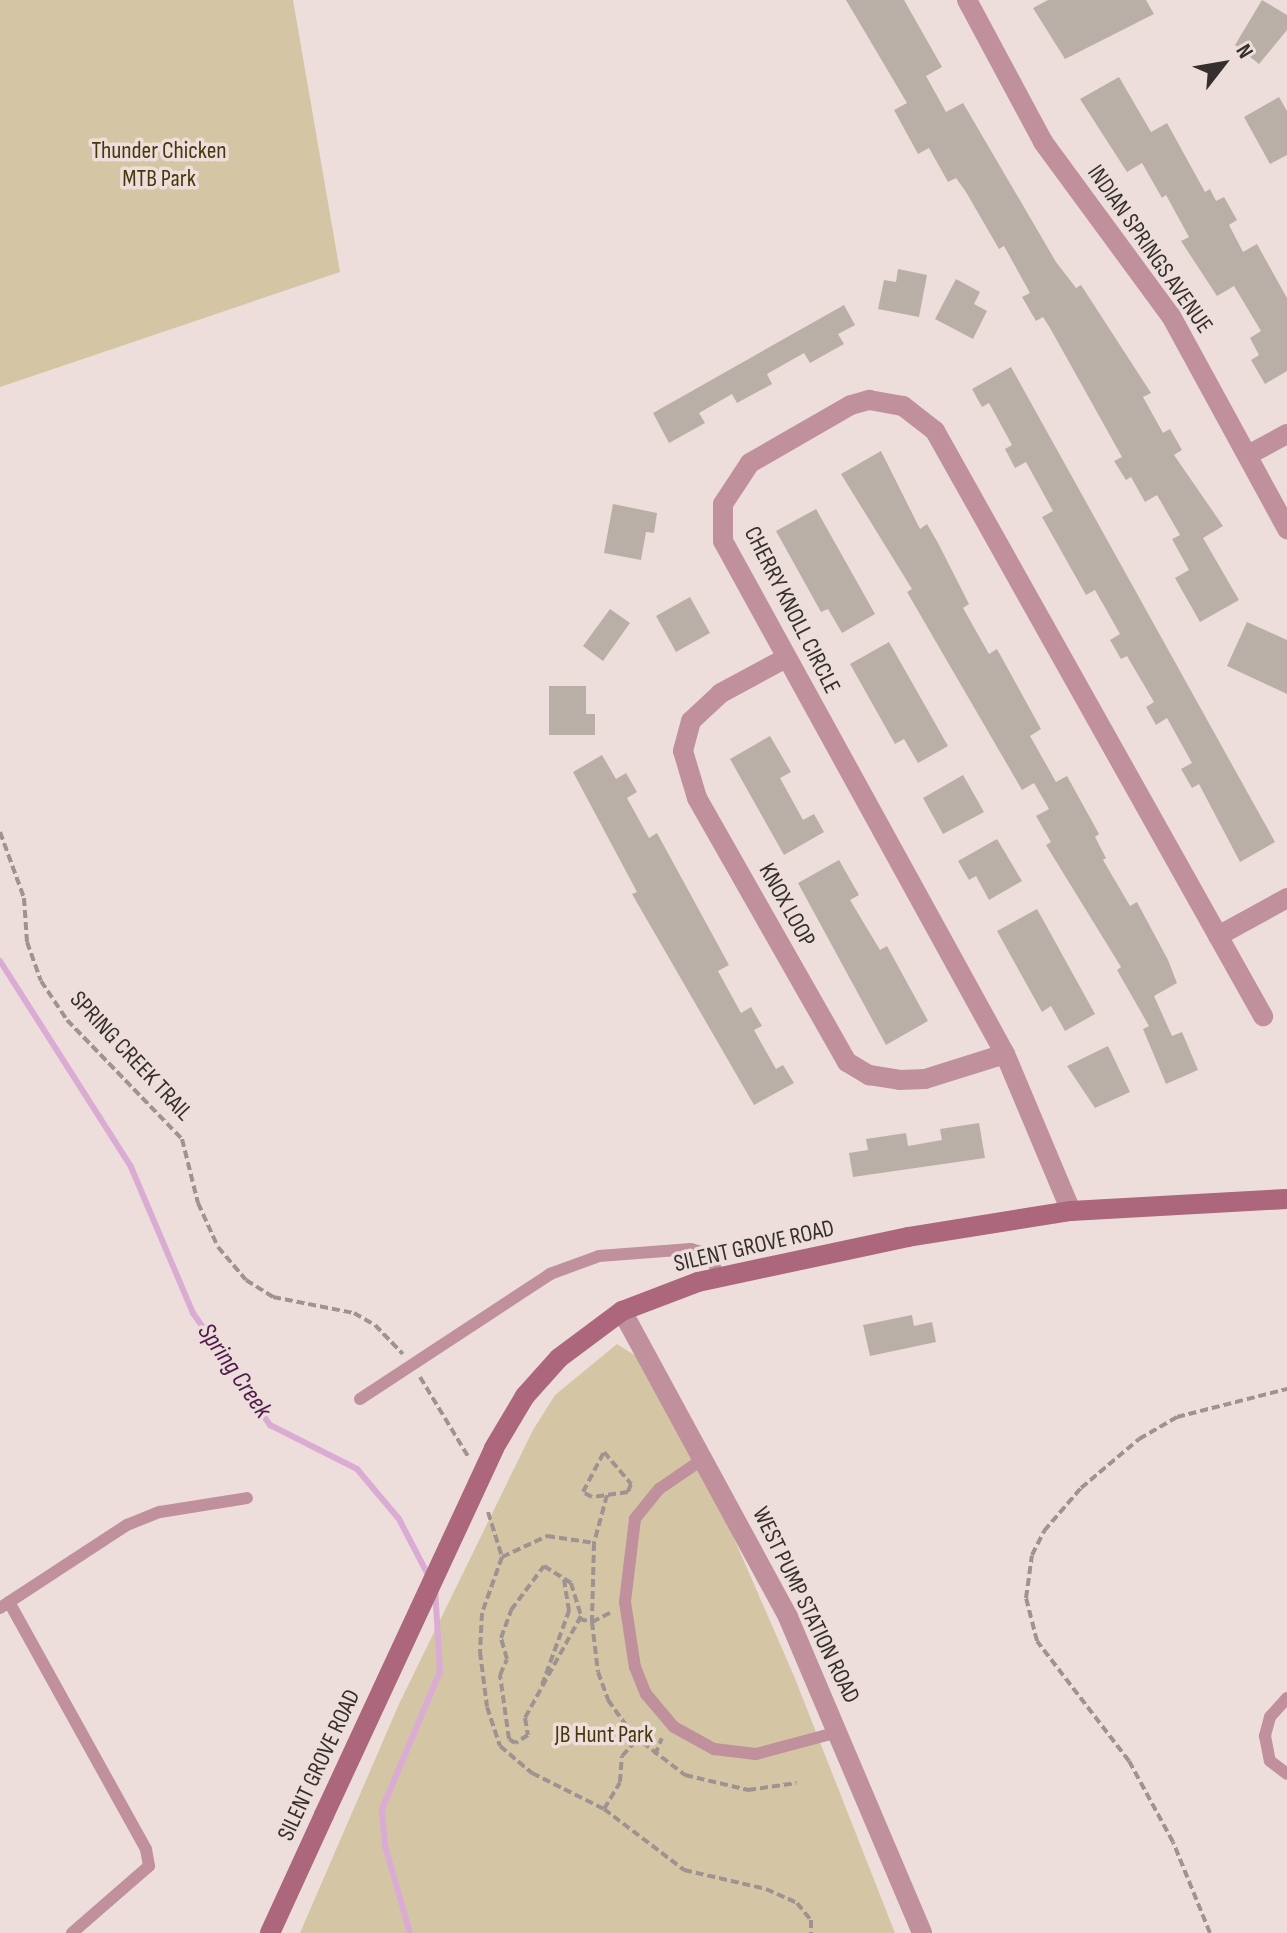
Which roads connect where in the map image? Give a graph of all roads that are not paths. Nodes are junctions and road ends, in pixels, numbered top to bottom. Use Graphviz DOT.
graph roads {
  1 [pos="967,0"];
  2 [pos="1287,434"];
  3 [pos="1248,455"];
  4 [pos="1287,529"];
  5 [pos="786,658"];
  6 [pos="1287,898"];
  7 [pos="1218,936"];
  8 [pos="1263,1016"];
  9 [pos="1005,1054"];
  10 [pos="1287,1199"];
  11 [pos="1071,1211"];
  12 [pos="718,1278"];
  13 [pos="622,1311"];
  14 [pos="360,1399"];
  15 [pos="703,1459"];
  16 [pos="247,1498"];
  17 [pos="4,1605"];
  18 [pos="1287,1698"];
  19 [pos="838,1732"];
  20 [pos="1287,1774"];
  21 [pos="72,1933"];
  22 [pos="270,1933"];
  23 [pos="922,1933"];
  1 -- 3 [label="street, INDIAN SPRINGS AVENUE"];
  2 -- 3 [label="street"];
  3 -- 4 [label="street, INDIAN SPRINGS AVENUE"];
  5 -- 7 [label="street, CHERRY KNOLL CIRCLE"];
  5 -- 9 [label="street, CHERRY KNOLL CIRCLE"];
  5 -- 9 [label="street, KNOX LOOP"];
  6 -- 7 [label="street"];
  7 -- 8 [label="street, CHERRY KNOLL CIRCLE"];
  9 -- 11 [label="street, CHERRY KNOLL CIRCLE"];
  10 -- 11 [label="street, SILENT GROVE ROAD"];
  11 -- 12 [label="street, SILENT GROVE ROAD"];
  12 -- 13 [label="street, SILENT GROVE ROAD"];
  12 -- 14 [label="lane"];
  13 -- 15 [label="street, WEST PUMP STATION ROAD"];
  13 -- 22 [label="street, SILENT GROVE ROAD, bridge"];
  15 -- 19 [label="street, WEST PUMP STATION ROAD"];
  15 -- 19 [label="lane"];
  16 -- 17 [label="lane"];
  17 -- 21 [label="lane"];
  18 -- 20 [label="lane"];
  19 -- 23 [label="street, WEST PUMP STATION ROAD"];
}
